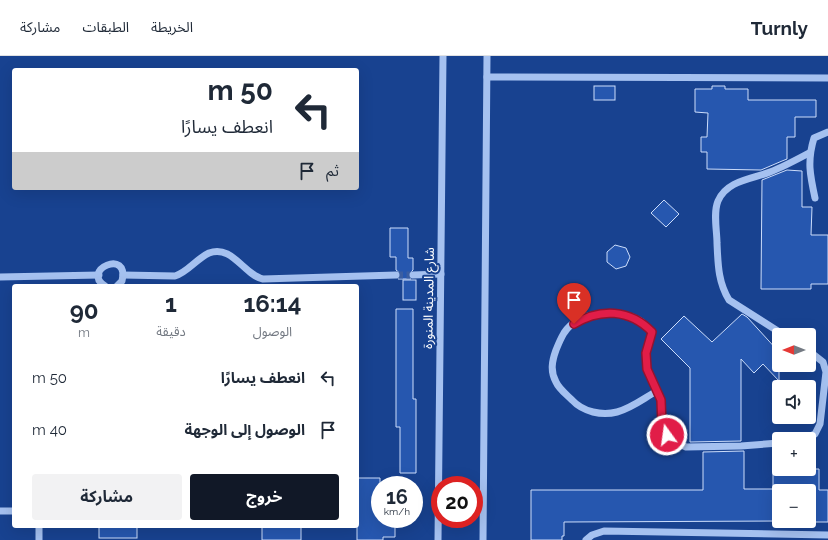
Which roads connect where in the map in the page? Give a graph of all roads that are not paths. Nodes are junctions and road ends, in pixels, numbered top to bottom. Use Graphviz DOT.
graph roads {
  1 [pos="443,56"];
  2 [pos="487,56"];
  3 [pos="487,77"];
  4 [pos="828,78"];
  5 [pos="828,132"];
  6 [pos="809,153"];
  7 [pos="815,198"];
  8 [pos="441,274"];
  9 [pos="99,275"];
  10 [pos="123,275"];
  11 [pos="396,275"];
  12 [pos="413,275"];
  13 [pos="0,277"];
  14 [pos="103,284"];
  15 [pos="119,284"];
  16 [pos="773,328"];
  17 [pos="816,356"];
  18 [pos="657,391"];
  19 [pos="816,432"];
  20 [pos="772,444"];
  21 [pos="0,511"];
  22 [pos="12,511"];
  23 [pos="39,528"];
  24 [pos="828,535"];
  25 [pos="773,538"];
  26 [pos="38,540"];
  27 [pos="438,540"];
  28 [pos="483,540"];
  29 [pos="586,540"];
  1 -- 8 [label="street, شارع المدينة المنورة"];
  2 -- 3 [label="street"];
  3 -- 4 [label="street"];
  3 -- 28 [label="street"];
  5 -- 6 [label="street"];
  6 -- 7 [label="street"];
  6 -- 16 [label="street"];
  8 -- 12 [label="street"];
  8 -- 27 [label="street, شارع المدينة المنورة"];
  9 -- 10 [label="street"];
  9 -- 13 [label="street"];
  9 -- 14 [label="street"];
  10 -- 11 [label="street"];
  10 -- 15 [label="street"];
  17 -- 19 [label="street"];
  18 -- 18 [label="street"];
  18 -- 20 [label="street"];
  21 -- 22 [label="street"];
  23 -- 26 [label="street"];
  24 -- 25 [label="street"];
  25 -- 29 [label="street"];
}
